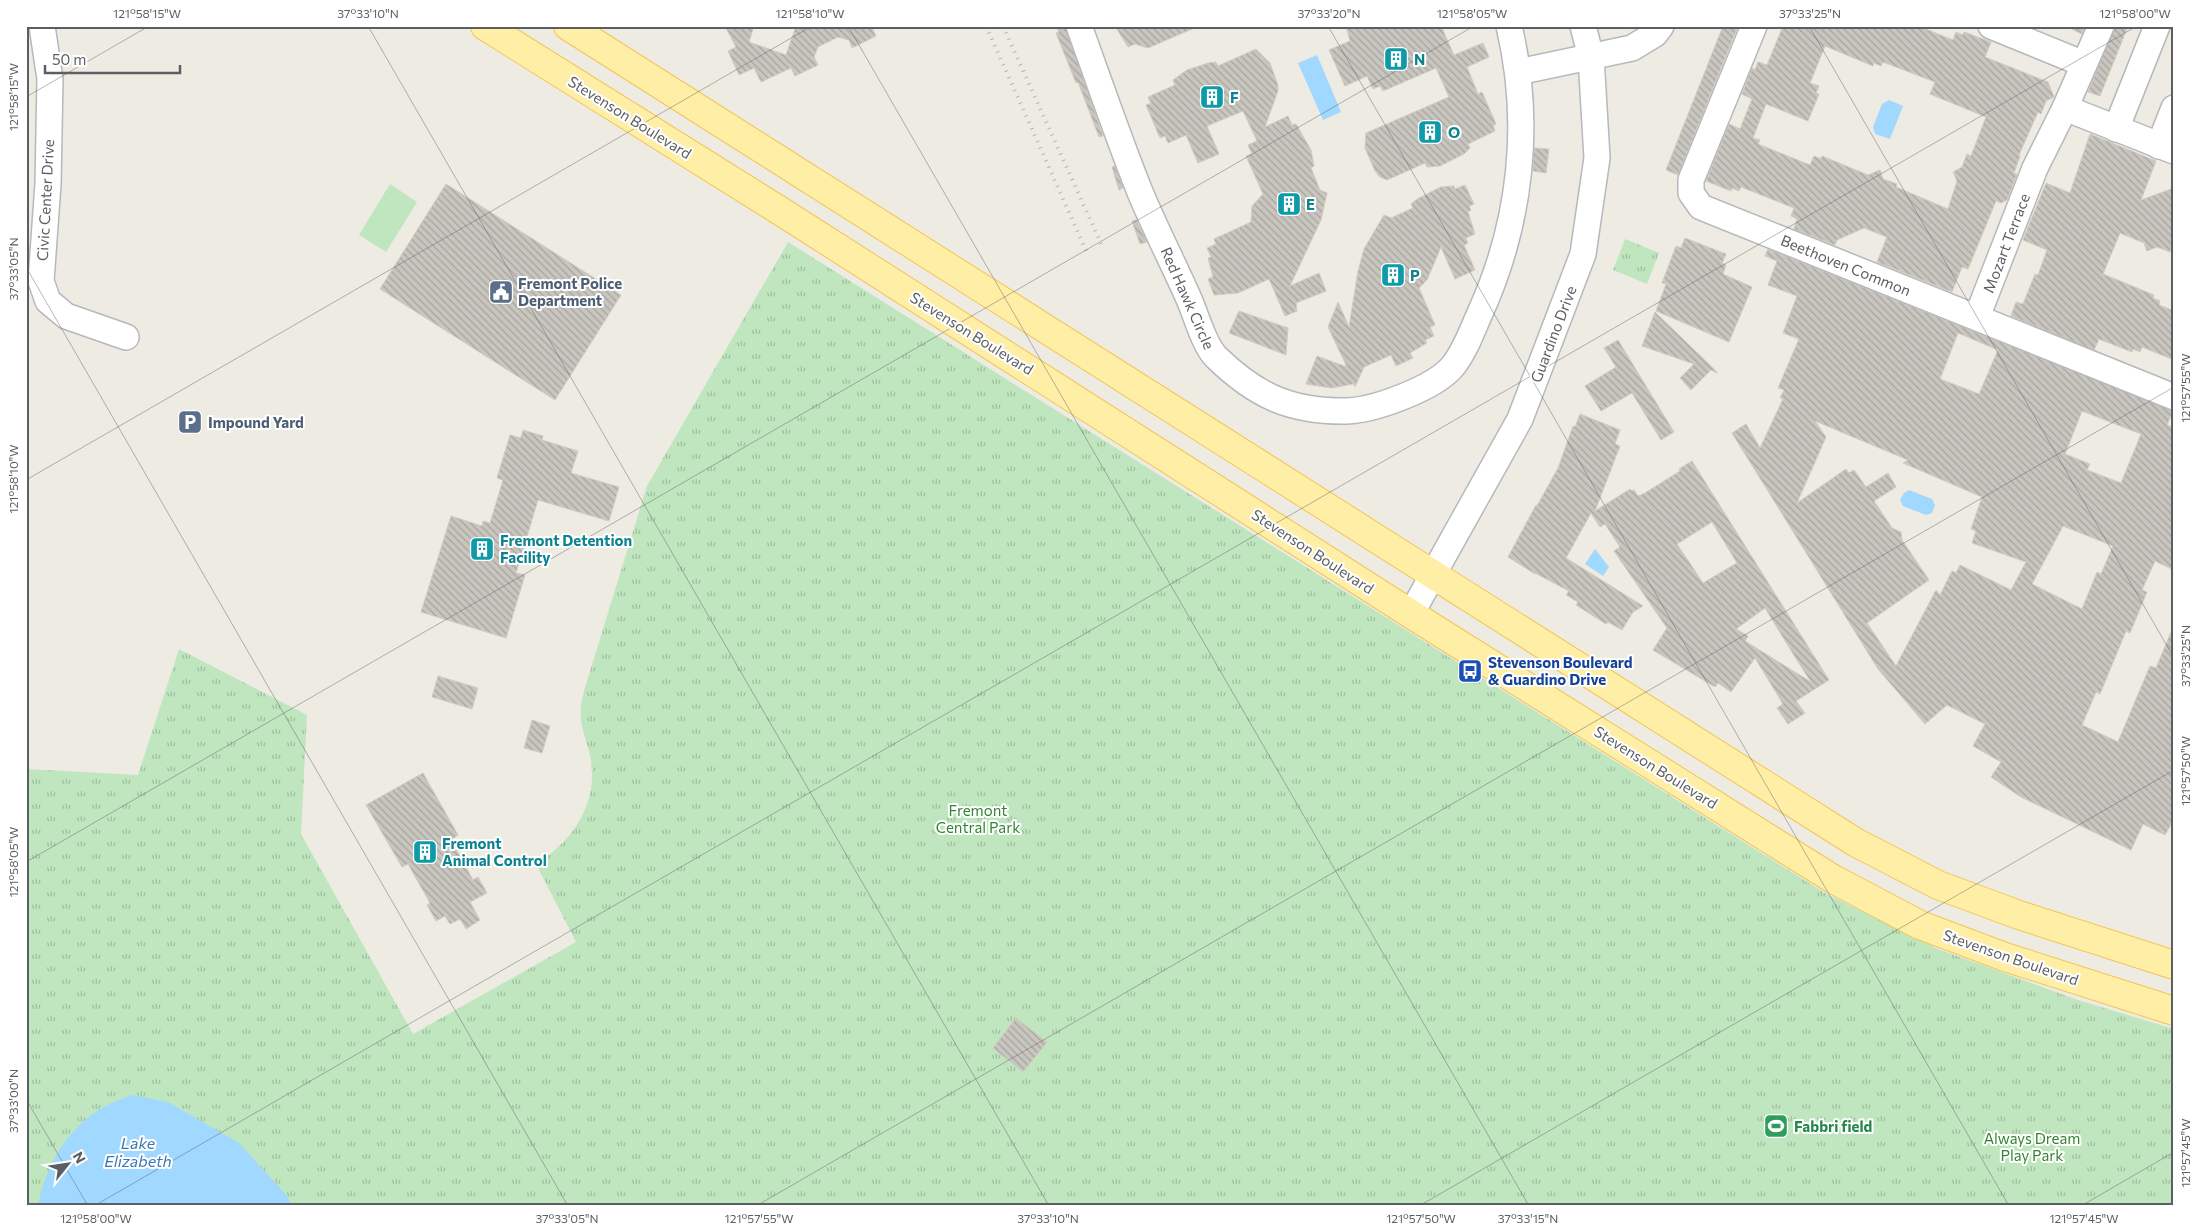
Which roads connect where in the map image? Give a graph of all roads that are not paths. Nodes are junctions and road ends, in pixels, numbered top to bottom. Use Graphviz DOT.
graph roads {
  1 [pos="42,26"];
  2 [pos="53,26"];
  3 [pos="485,26"];
  4 [pos="568,26"];
  5 [pos="1079,26"];
  6 [pos="1509,26"];
  7 [pos="1583,26"];
  8 [pos="1662,26"];
  9 [pos="1754,26"];
  10 [pos="1992,26"];
  11 [pos="2101,26"];
  12 [pos="2157,26"];
  13 [pos="1591,57"];
  14 [pos="2084,64"];
  15 [pos="49,71"];
  16 [pos="1518,72"];
  17 [pos="2065,108"];
  18 [pos="2174,108"];
  19 [pos="2116,129"];
  20 [pos="2166,149"];
  21 [pos="1977,318"];
  22 [pos="126,337"];
  23 [pos="2174,397"];
  24 [pos="1434,576"];
  25 [pos="1411,614"];
  26 [pos="2174,965"];
  27 [pos="2174,1011"];
  1 -- 15 [label="street, Civic Center Drive"];
  2 -- 15 [label="street, Civic Center Drive"];
  3 -- 25 [label="main road, Stevenson Boulevard"];
  4 -- 24 [label="main road"];
  5 -- 16 [label="street, Red Hawk Circle"];
  6 -- 16 [label="street, Red Hawk Circle"];
  7 -- 13 [label="street, Guardino Drive"];
  8 -- 13 [label="street"];
  9 -- 21 [label="street, Beethoven Common"];
  10 -- 14 [label="street"];
  11 -- 14 [label="street"];
  12 -- 19 [label="street"];
  13 -- 16 [label="street"];
  13 -- 24 [label="street, Guardino Drive"];
  14 -- 17 [label="street"];
  15 -- 22 [label="street, Civic Center Drive"];
  17 -- 19 [label="street"];
  17 -- 21 [label="street, Mozart Terrace"];
  18 -- 20 [label="street"];
  19 -- 20 [label="street"];
  21 -- 23 [label="street, Beethoven Common"];
  24 -- 25 [label="street, Guardino Drive"];
  24 -- 26 [label="main road"];
  25 -- 27 [label="main road, Stevenson Boulevard"];
}
